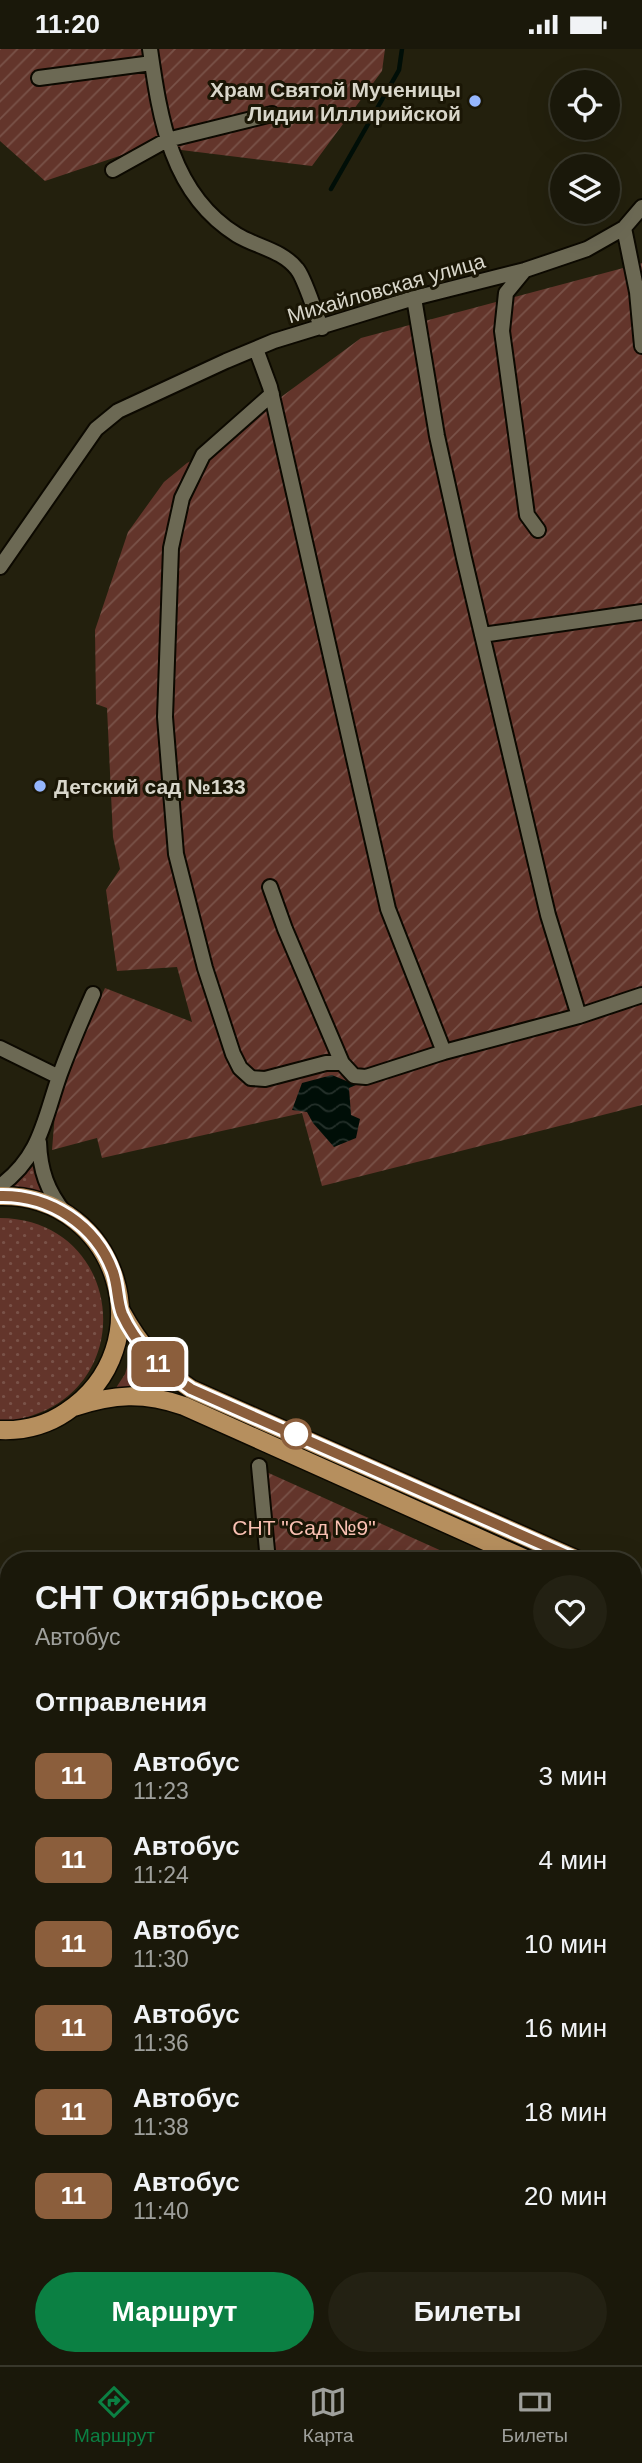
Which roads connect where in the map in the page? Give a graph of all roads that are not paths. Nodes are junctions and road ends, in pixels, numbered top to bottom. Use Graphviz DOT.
graph roads {
  1 [pos="151,56"];
  2 [pos="38,78"];
  3 [pos="272,114"];
  4 [pos="167,140"];
  5 [pos="113,170"];
  6 [pos="642,207"];
  7 [pos="624,228"];
  8 [pos="525,270"];
  9 [pos="640,292"];
  10 [pos="414,298"];
  11 [pos="322,328"];
  12 [pos="642,346"];
  13 [pos="256,349"];
  14 [pos="272,394"];
  15 [pos="538,530"];
  16 [pos="0,567"];
  17 [pos="642,612"];
  18 [pos="482,635"];
  19 [pos="270,887"];
  20 [pos="93,994"];
  21 [pos="642,995"];
  22 [pos="579,1016"];
  23 [pos="0,1048"];
  24 [pos="444,1052"];
  25 [pos="342,1063"];
  26 [pos="59,1077"];
  27 [pos="39,1141"];
  28 [pos="0,1186"];
  29 [pos="0,1196"];
  30 [pos="65,1213"];
  31 [pos="121,1311"];
  32 [pos="74,1407"];
  33 [pos="2,1431"];
  34 [pos="258,1466"];
  35 [pos="267,1552"];
  36 [pos="510,1552"];
  37 [pos="560,1552"];
  1 -- 2 [label="street"];
  1 -- 4 [label="street"];
  3 -- 4 [label="street"];
  4 -- 5 [label="street"];
  4 -- 11 [label="street"];
  6 -- 7 [label="street, Михайловская улица"];
  7 -- 8 [label="street, Михайловская улица"];
  7 -- 9 [label="street"];
  8 -- 10 [label="street, Михайловская улица"];
  8 -- 15 [label="street"];
  9 -- 12 [label="street"];
  10 -- 11 [label="street, Михайловская улица"];
  10 -- 18 [label="street"];
  11 -- 13 [label="street, Михайловская улица"];
  13 -- 14 [label="street"];
  13 -- 16 [label="street, Михайловская улица"];
  14 -- 24 [label="street"];
  14 -- 25 [label="street"];
  17 -- 18 [label="street"];
  18 -- 22 [label="street"];
  19 -- 25 [label="street"];
  20 -- 26 [label="street"];
  21 -- 22 [label="street"];
  22 -- 24 [label="street"];
  23 -- 26 [label="street"];
  24 -- 25 [label="street"];
  26 -- 27 [label="street"];
  27 -- 28 [label="street"];
  27 -- 30 [label="street"];
  29 -- 30 [label="main road"];
  30 -- 31 [label="main road"];
  31 -- 32 [label="main road"];
  31 -- 37 [label="main road"];
  32 -- 33 [label="main road"];
  32 -- 36 [label="main road"];
  34 -- 35 [label="street"];
}
